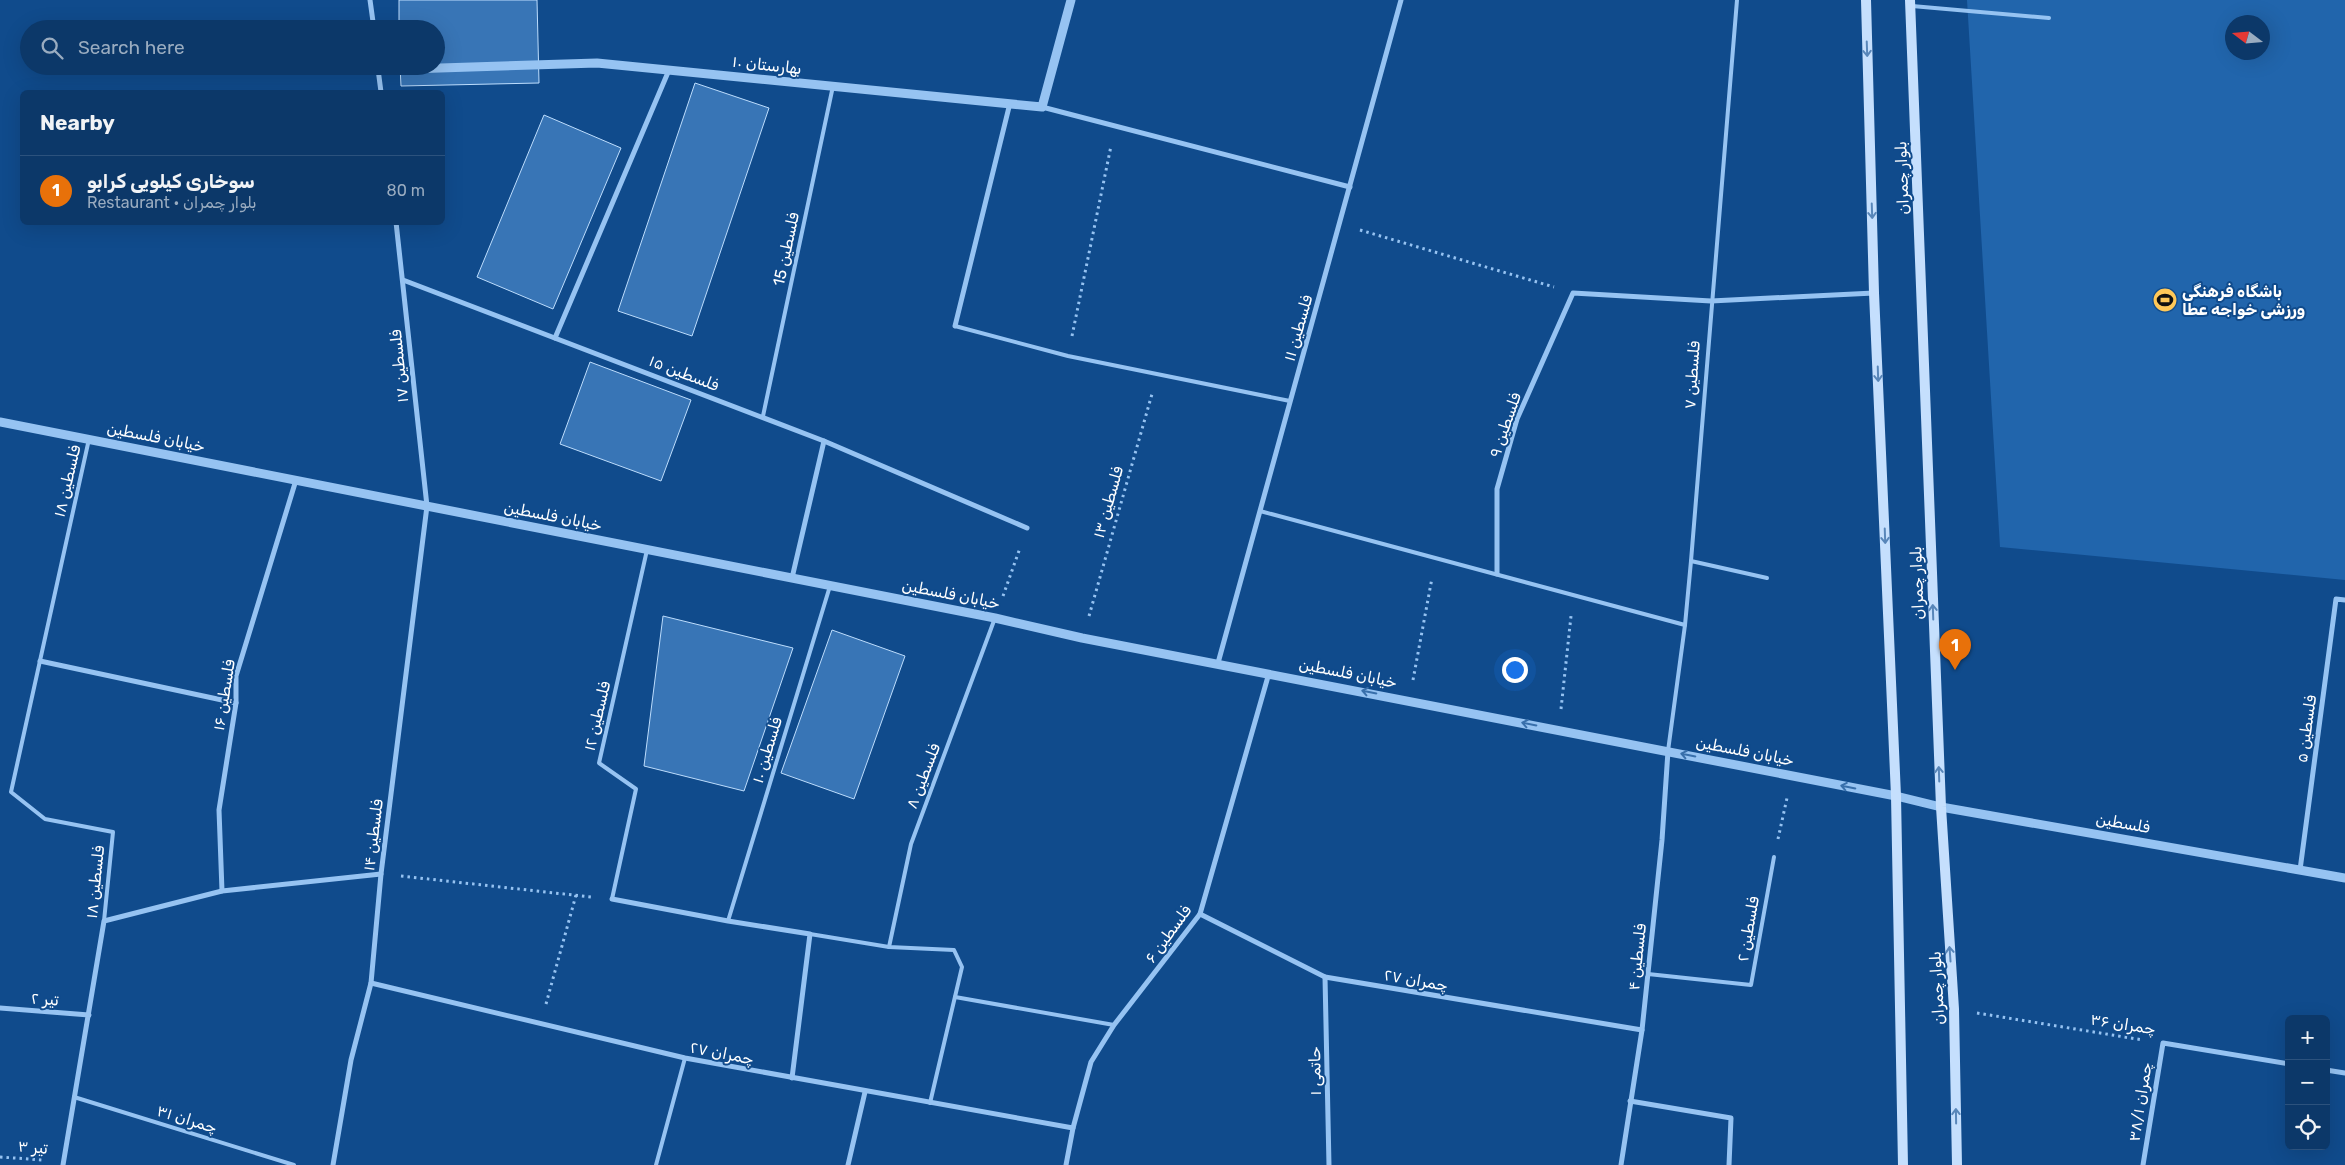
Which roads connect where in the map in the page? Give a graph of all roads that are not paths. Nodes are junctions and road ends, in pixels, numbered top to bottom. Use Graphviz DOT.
graph roads {
  1 [pos="370,0"];
  2 [pos="1071,0"];
  3 [pos="1401,0"];
  4 [pos="1736,0"];
  5 [pos="1866,0"];
  6 [pos="1910,3"];
  7 [pos="2049,18"];
  8 [pos="373,20"];
  9 [pos="445,66"];
  10 [pos="669,70"];
  11 [pos="379,75"];
  12 [pos="833,86"];
  13 [pos="381,90"];
  14 [pos="1010,104"];
  15 [pos="1042,106"];
  16 [pos="1350,187"];
  17 [pos="396,225"];
  18 [pos="403,280"];
  19 [pos="1874,293"];
  20 [pos="1710,301"];
  21 [pos="955,326"];
  22 [pos="555,338"];
  23 [pos="1290,401"];
  24 [pos="763,416"];
  25 [pos="0,422"];
  26 [pos="89,439"];
  27 [pos="824,441"];
  28 [pos="296,480"];
  29 [pos="427,506"];
  30 [pos="1260,511"];
  31 [pos="1027,528"];
  32 [pos="647,550"];
  33 [pos="1691,560"];
  34 [pos="1496,574"];
  35 [pos="792,578"];
  36 [pos="1767,578"];
  37 [pos="830,586"];
  38 [pos="2345,600"];
  39 [pos="995,618"];
  40 [pos="1685,625"];
  41 [pos="40,661"];
  42 [pos="1218,662"];
  43 [pos="1269,673"];
  44 [pos="236,703"];
  45 [pos="1668,751"];
  46 [pos="1896,796"];
  47 [pos="1941,807"];
  48 [pos="1774,857"];
  49 [pos="2300,870"];
  50 [pos="381,874"];
  51 [pos="2345,878"];
  52 [pos="222,891"];
  53 [pos="612,899"];
  54 [pos="1200,914"];
  55 [pos="104,921"];
  56 [pos="728,921"];
  57 [pos="810,934"];
  58 [pos="889,948"];
  59 [pos="1648,974"];
  60 [pos="1325,977"];
  61 [pos="371,983"];
  62 [pos="955,997"];
  63 [pos="0,1008"];
  64 [pos="89,1015"];
  65 [pos="1114,1026"];
  66 [pos="1642,1030"];
  67 [pos="2162,1043"];
  68 [pos="685,1058"];
  69 [pos="2285,1063"];
  70 [pos="2330,1071"];
  71 [pos="2345,1073"];
  72 [pos="792,1078"];
  73 [pos="865,1092"];
  74 [pos="74,1097"];
  75 [pos="1630,1101"];
  76 [pos="930,1103"];
  77 [pos="1073,1128"];
  78 [pos="64,1164"];
  79 [pos="294,1165"];
  80 [pos="333,1165"];
  81 [pos="656,1165"];
  82 [pos="848,1165"];
  83 [pos="1066,1165"];
  84 [pos="1329,1165"];
  85 [pos="1621,1165"];
  86 [pos="1729,1165"];
  87 [pos="1903,1165"];
  88 [pos="1957,1165"];
  89 [pos="2143,1165"];
  1 -- 8 [label="street"];
  2 -- 15 [label="street"];
  3 -- 16 [label="street, فلسطین ۱۱"];
  4 -- 20 [label="lane, فلسطین ۷"];
  5 -- 19 [label="main road, بلوار چمران, one-way"];
  6 -- 7 [label="lane"];
  47 -- 6 [label="main road, بلوار چمران, one-way"];
  9 -- 10 [label="street, بهارستان ۱۰"];
  10 -- 12 [label="street, بهارستان ۱۰"];
  10 -- 22 [label="street"];
  11 -- 13 [label="street"];
  12 -- 14 [label="street, بهارستان ۱۰"];
  12 -- 24 [label="lane, فلسطین 15"];
  14 -- 15 [label="street, بهارستان ۱۰"];
  14 -- 21 [label="street"];
  15 -- 16 [label="street"];
  16 -- 23 [label="street, فلسطین ۱۱"];
  17 -- 18 [label="street, فلسطین ۱۷"];
  18 -- 22 [label="street, فلسطین ۱۵"];
  18 -- 29 [label="street, فلسطین ۱۷"];
  19 -- 20 [label="street"];
  19 -- 46 [label="main road, بلوار چمران, one-way"];
  20 -- 33 [label="lane, فلسطین ۷"];
  20 -- 34 [label="street, فلسطین ۹"];
  21 -- 23 [label="lane"];
  22 -- 24 [label="street, فلسطین ۱۵"];
  23 -- 30 [label="street, فلسطین ۱۱"];
  24 -- 27 [label="street, فلسطین ۱۵"];
  25 -- 26 [label="street, خیابان فلسطین"];
  26 -- 28 [label="street, خیابان فلسطین"];
  26 -- 41 [label="lane, فلسطین ۱۸"];
  27 -- 31 [label="street, فلسطین ۱۵"];
  27 -- 35 [label="street"];
  28 -- 29 [label="street, خیابان فلسطین"];
  28 -- 44 [label="street, فلسطین ۱۶"];
  29 -- 32 [label="street, خیابان فلسطین"];
  29 -- 50 [label="street, فلسطین ۱۴"];
  30 -- 34 [label="lane"];
  30 -- 42 [label="street, فلسطین ۱۱"];
  32 -- 35 [label="street, خیابان فلسطین"];
  32 -- 53 [label="lane, فلسطین ۱۲"];
  33 -- 36 [label="lane"];
  33 -- 40 [label="lane, فلسطین ۷"];
  34 -- 40 [label="lane"];
  35 -- 37 [label="street, خیابان فلسطین"];
  37 -- 39 [label="street, خیابان فلسطین"];
  37 -- 56 [label="lane, فلسطین ۱۰"];
  38 -- 49 [label="street, فلسطین ۵"];
  39 -- 42 [label="street, خیابان فلسطین"];
  39 -- 58 [label="lane, فلسطین ۸"];
  40 -- 45 [label="lane, فلسطین ۷"];
  41 -- 44 [label="street"];
  41 -- 55 [label="lane, فلسطین ۱۸"];
  42 -- 43 [label="street, خیابان فلسطین"];
  45 -- 43 [label="street, خیابان فلسطین, one-way"];
  43 -- 54 [label="street, فلسطین ۶"];
  44 -- 52 [label="street, فلسطین ۱۶"];
  46 -- 45 [label="street, خیابان فلسطین, one-way"];
  45 -- 59 [label="street, فلسطین ۴"];
  46 -- 47 [label="street, فلسطین"];
  46 -- 87 [label="main road, بلوار چمران"];
  47 -- 49 [label="street, فلسطین"];
  88 -- 47 [label="main road, بلوار چمران, one-way"];
  48 -- 59 [label="lane, فلسطین ۲"];
  49 -- 51 [label="street, فلسطین"];
  50 -- 52 [label="street"];
  50 -- 61 [label="street, فلسطین ۱۴"];
  52 -- 55 [label="street"];
  53 -- 56 [label="street"];
  54 -- 60 [label="street, چمران ۲۷"];
  54 -- 65 [label="street, فلسطین ۶"];
  55 -- 64 [label="street, فلسطین ۱۸"];
  56 -- 57 [label="street"];
  57 -- 58 [label="lane"];
  57 -- 72 [label="street"];
  58 -- 62 [label="lane"];
  59 -- 66 [label="street, فلسطین ۴"];
  60 -- 66 [label="street, چمران ۲۷"];
  60 -- 84 [label="street, حاتمی ۱"];
  61 -- 68 [label="street, چمران ۲۷"];
  61 -- 80 [label="street, فلسطین ۱۴"];
  62 -- 65 [label="lane"];
  62 -- 76 [label="lane"];
  63 -- 64 [label="street, تیر ۲"];
  64 -- 74 [label="street, فلسطین ۱۸"];
  65 -- 77 [label="street, فلسطین ۶"];
  66 -- 75 [label="street, فلسطین ۴"];
  67 -- 69 [label="street, چمران ۳۶"];
  67 -- 89 [label="street, چمران ۳۸/۱"];
  68 -- 72 [label="street, چمران ۲۷"];
  68 -- 81 [label="lane"];
  70 -- 71 [label="street"];
  72 -- 73 [label="street, چمران ۲۷"];
  73 -- 76 [label="street, چمران ۲۷"];
  73 -- 82 [label="street"];
  74 -- 78 [label="street, فلسطین ۱۸"];
  74 -- 79 [label="lane, چمران ۳۱"];
  75 -- 85 [label="street, فلسطین ۴"];
  75 -- 86 [label="street"];
  76 -- 77 [label="street, چمران ۲۷"];
  77 -- 83 [label="street, فلسطین ۶"];
}
